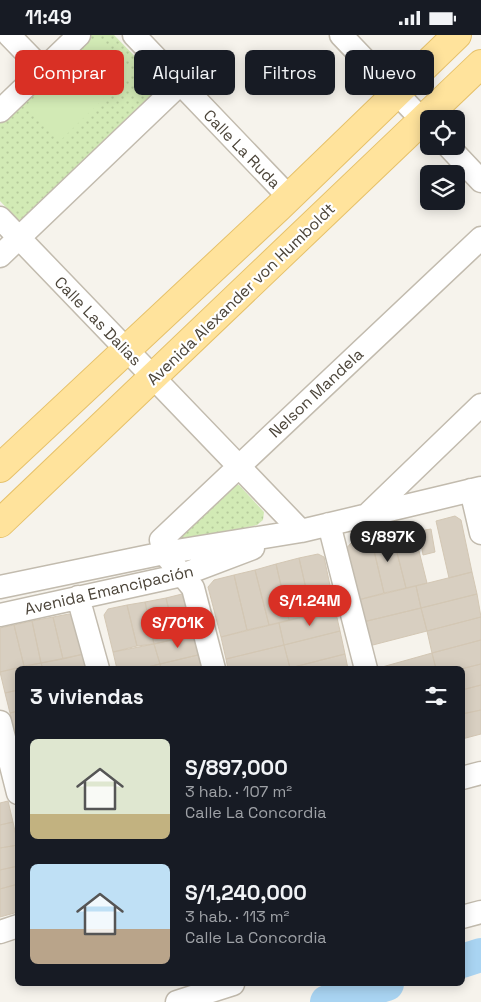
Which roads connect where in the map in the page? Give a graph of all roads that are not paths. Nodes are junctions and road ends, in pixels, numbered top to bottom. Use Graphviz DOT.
graph roads {
  1 [pos="9,35"];
  2 [pos="79,35"];
  3 [pos="134,35"];
  4 [pos="341,35"];
  5 [pos="458,35"];
  6 [pos="23,50"];
  7 [pos="63,50"];
  8 [pos="148,50"];
  9 [pos="355,50"];
  10 [pos="434,58"];
  11 [pos="481,64"];
  12 [pos="16,95"];
  13 [pos="168,95"];
  14 [pos="191,95"];
  15 [pos="395,95"];
  16 [pos="399,95"];
  17 [pos="439,110"];
  18 [pos="0,111"];
  19 [pos="420,118"];
  20 [pos="420,130"];
  21 [pos="456,155"];
  22 [pos="481,181"];
  23 [pos="289,197"];
  24 [pos="0,218"];
  25 [pos="19,238"];
  26 [pos="481,238"];
  27 [pos="0,256"];
  28 [pos="126,349"];
  29 [pos="153,377"];
  30 [pos="481,405"];
  31 [pos="238,466"];
  32 [pos="0,468"];
  33 [pos="476,489"];
  34 [pos="367,515"];
  35 [pos="0,523"];
  36 [pos="329,524"];
  37 [pos="301,531"];
  38 [pos="481,533"];
  39 [pos="164,553"];
  40 [pos="182,575"];
  41 [pos="0,587"];
  42 [pos="78,597"];
  43 [pos="0,615"];
  44 [pos="97,666"];
  45 [pos="213,666"];
  46 [pos="365,666"];
  47 [pos="0,722"];
  48 [pos="481,773"];
  49 [pos="465,777"];
  50 [pos="15,781"];
  51 [pos="481,912"];
  52 [pos="465,916"];
  53 [pos="15,926"];
  54 [pos="0,932"];
  55 [pos="227,986"];
  56 [pos="177,1002"];
  1 -- 6 [label="street"];
  2 -- 7 [label="street"];
  3 -- 8 [label="street, Calle La Ruda"];
  4 -- 9 [label="street"];
  5 -- 10 [label="main road"];
  11 -- 17 [label="main road, Avenida Alexander von Humboldt"];
  12 -- 18 [label="street"];
  13 -- 25 [label="street"];
  14 -- 23 [label="street, Calle La Ruda"];
  15 -- 23 [label="main road"];
  16 -- 19 [label="street"];
  20 -- 29 [label="main road, Avenida Alexander von Humboldt"];
  21 -- 22 [label="street"];
  23 -- 28 [label="main road"];
  24 -- 25 [label="street, Calle Las Dalias"];
  25 -- 27 [label="street"];
  25 -- 28 [label="street, Calle Las Dalias"];
  26 -- 31 [label="street, Nelson Mandela"];
  28 -- 29 [label="street, Calle Las Dalias"];
  28 -- 32 [label="main road"];
  29 -- 31 [label="street, Calle Las Dalias"];
  29 -- 35 [label="main road, Avenida Alexander von Humboldt"];
  30 -- 34 [label="street"];
  31 -- 37 [label="street, Calle Las Dalias"];
  31 -- 39 [label="street, Nelson Mandela"];
  33 -- 34 [label="street, Avenida Emancipación"];
  33 -- 38 [label="street"];
  34 -- 36 [label="street, Avenida Emancipación"];
  36 -- 37 [label="street, Avenida Emancipación"];
  36 -- 46 [label="street"];
  37 -- 39 [label="street, Avenida Emancipación"];
  37 -- 40 [label="street, Avenida Emancipación"];
  39 -- 40 [label="street"];
  39 -- 41 [label="street, Avenida Emancipación"];
  40 -- 42 [label="street, Avenida Emancipación"];
  40 -- 45 [label="street"];
  42 -- 43 [label="street, Avenida Emancipación"];
  42 -- 44 [label="street"];
  47 -- 50 [label="street"];
  48 -- 49 [label="street"];
  51 -- 52 [label="street"];
  53 -- 54 [label="street"];
  55 -- 56 [label="street"];
}
